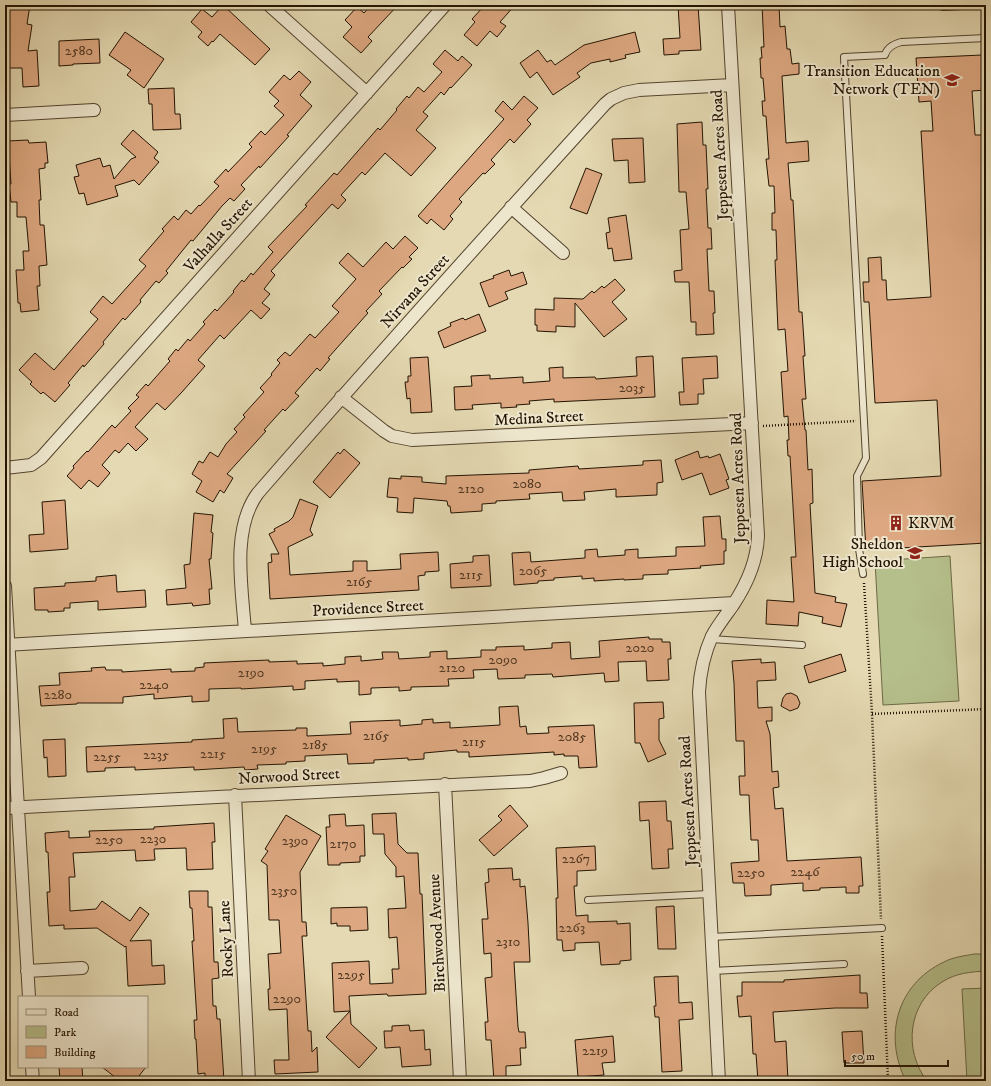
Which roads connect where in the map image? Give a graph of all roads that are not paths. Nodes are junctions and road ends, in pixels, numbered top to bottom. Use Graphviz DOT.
graph roads {
  1 [pos="268,5"];
  2 [pos="445,5"];
  3 [pos="728,5"];
  4 [pos="936,5"];
  5 [pos="982,5"];
  6 [pos="986,38"];
  7 [pos="732,85"];
  8 [pos="367,93"];
  9 [pos="94,110"];
  10 [pos="5,115"];
  11 [pos="511,207"];
  12 [pos="563,254"];
  13 [pos="341,397"];
  14 [pos="752,425"];
  15 [pos="5,468"];
  16 [pos="863,574"];
  17 [pos="5,586"];
  18 [pos="734,603"];
  19 [pos="245,631"];
  20 [pos="711,639"];
  21 [pos="7,645"];
  22 [pos="802,646"];
  23 [pos="561,773"];
  24 [pos="445,784"];
  25 [pos="235,795"];
  26 [pos="19,807"];
  27 [pos="5,808"];
  28 [pos="709,894"];
  29 [pos="588,900"];
  30 [pos="882,928"];
  31 [pos="711,937"];
  32 [pos="844,964"];
  33 [pos="82,968"];
  34 [pos="27,971"];
  35 [pos="713,971"];
  36 [pos="29,996"];
  37 [pos="32,1068"];
  38 [pos="33,1081"];
  39 [pos="249,1081"];
  40 [pos="460,1081"];
  41 [pos="719,1081"];
  1 -- 8 [label="street"];
  2 -- 8 [label="street, Valhalla Street"];
  3 -- 7 [label="street, Jeppesen Acres Road"];
  4 -- 5 [label="lane"];
  6 -- 16 [label="lane"];
  7 -- 11 [label="street, Nirvana Street"];
  7 -- 14 [label="street, Jeppesen Acres Road"];
  8 -- 15 [label="street, Valhalla Street"];
  9 -- 10 [label="street"];
  11 -- 12 [label="street"];
  11 -- 13 [label="street, Nirvana Street"];
  13 -- 14 [label="street, Medina Street"];
  13 -- 19 [label="street, Nirvana Street"];
  14 -- 18 [label="street, Jeppesen Acres Road"];
  17 -- 21 [label="street"];
  18 -- 19 [label="street, Providence Street"];
  18 -- 20 [label="street, Jeppesen Acres Road"];
  19 -- 21 [label="street, Providence Street"];
  20 -- 22 [label="lane"];
  20 -- 28 [label="street, Jeppesen Acres Road"];
  21 -- 26 [label="street"];
  23 -- 24 [label="street, Norwood Street"];
  24 -- 25 [label="street, Norwood Street"];
  24 -- 40 [label="street, Birchwood Avenue"];
  25 -- 26 [label="street, Norwood Street"];
  25 -- 39 [label="street, Rocky Lane"];
  26 -- 27 [label="street, Norwood Street"];
  26 -- 34 [label="street"];
  28 -- 29 [label="lane"];
  28 -- 31 [label="street, Jeppesen Acres Road"];
  30 -- 31 [label="lane"];
  31 -- 35 [label="street, Jeppesen Acres Road"];
  32 -- 35 [label="lane"];
  33 -- 34 [label="street"];
  34 -- 36 [label="street"];
  35 -- 41 [label="street, Jeppesen Acres Road"];
  37 -- 38 [label="street"];
}
